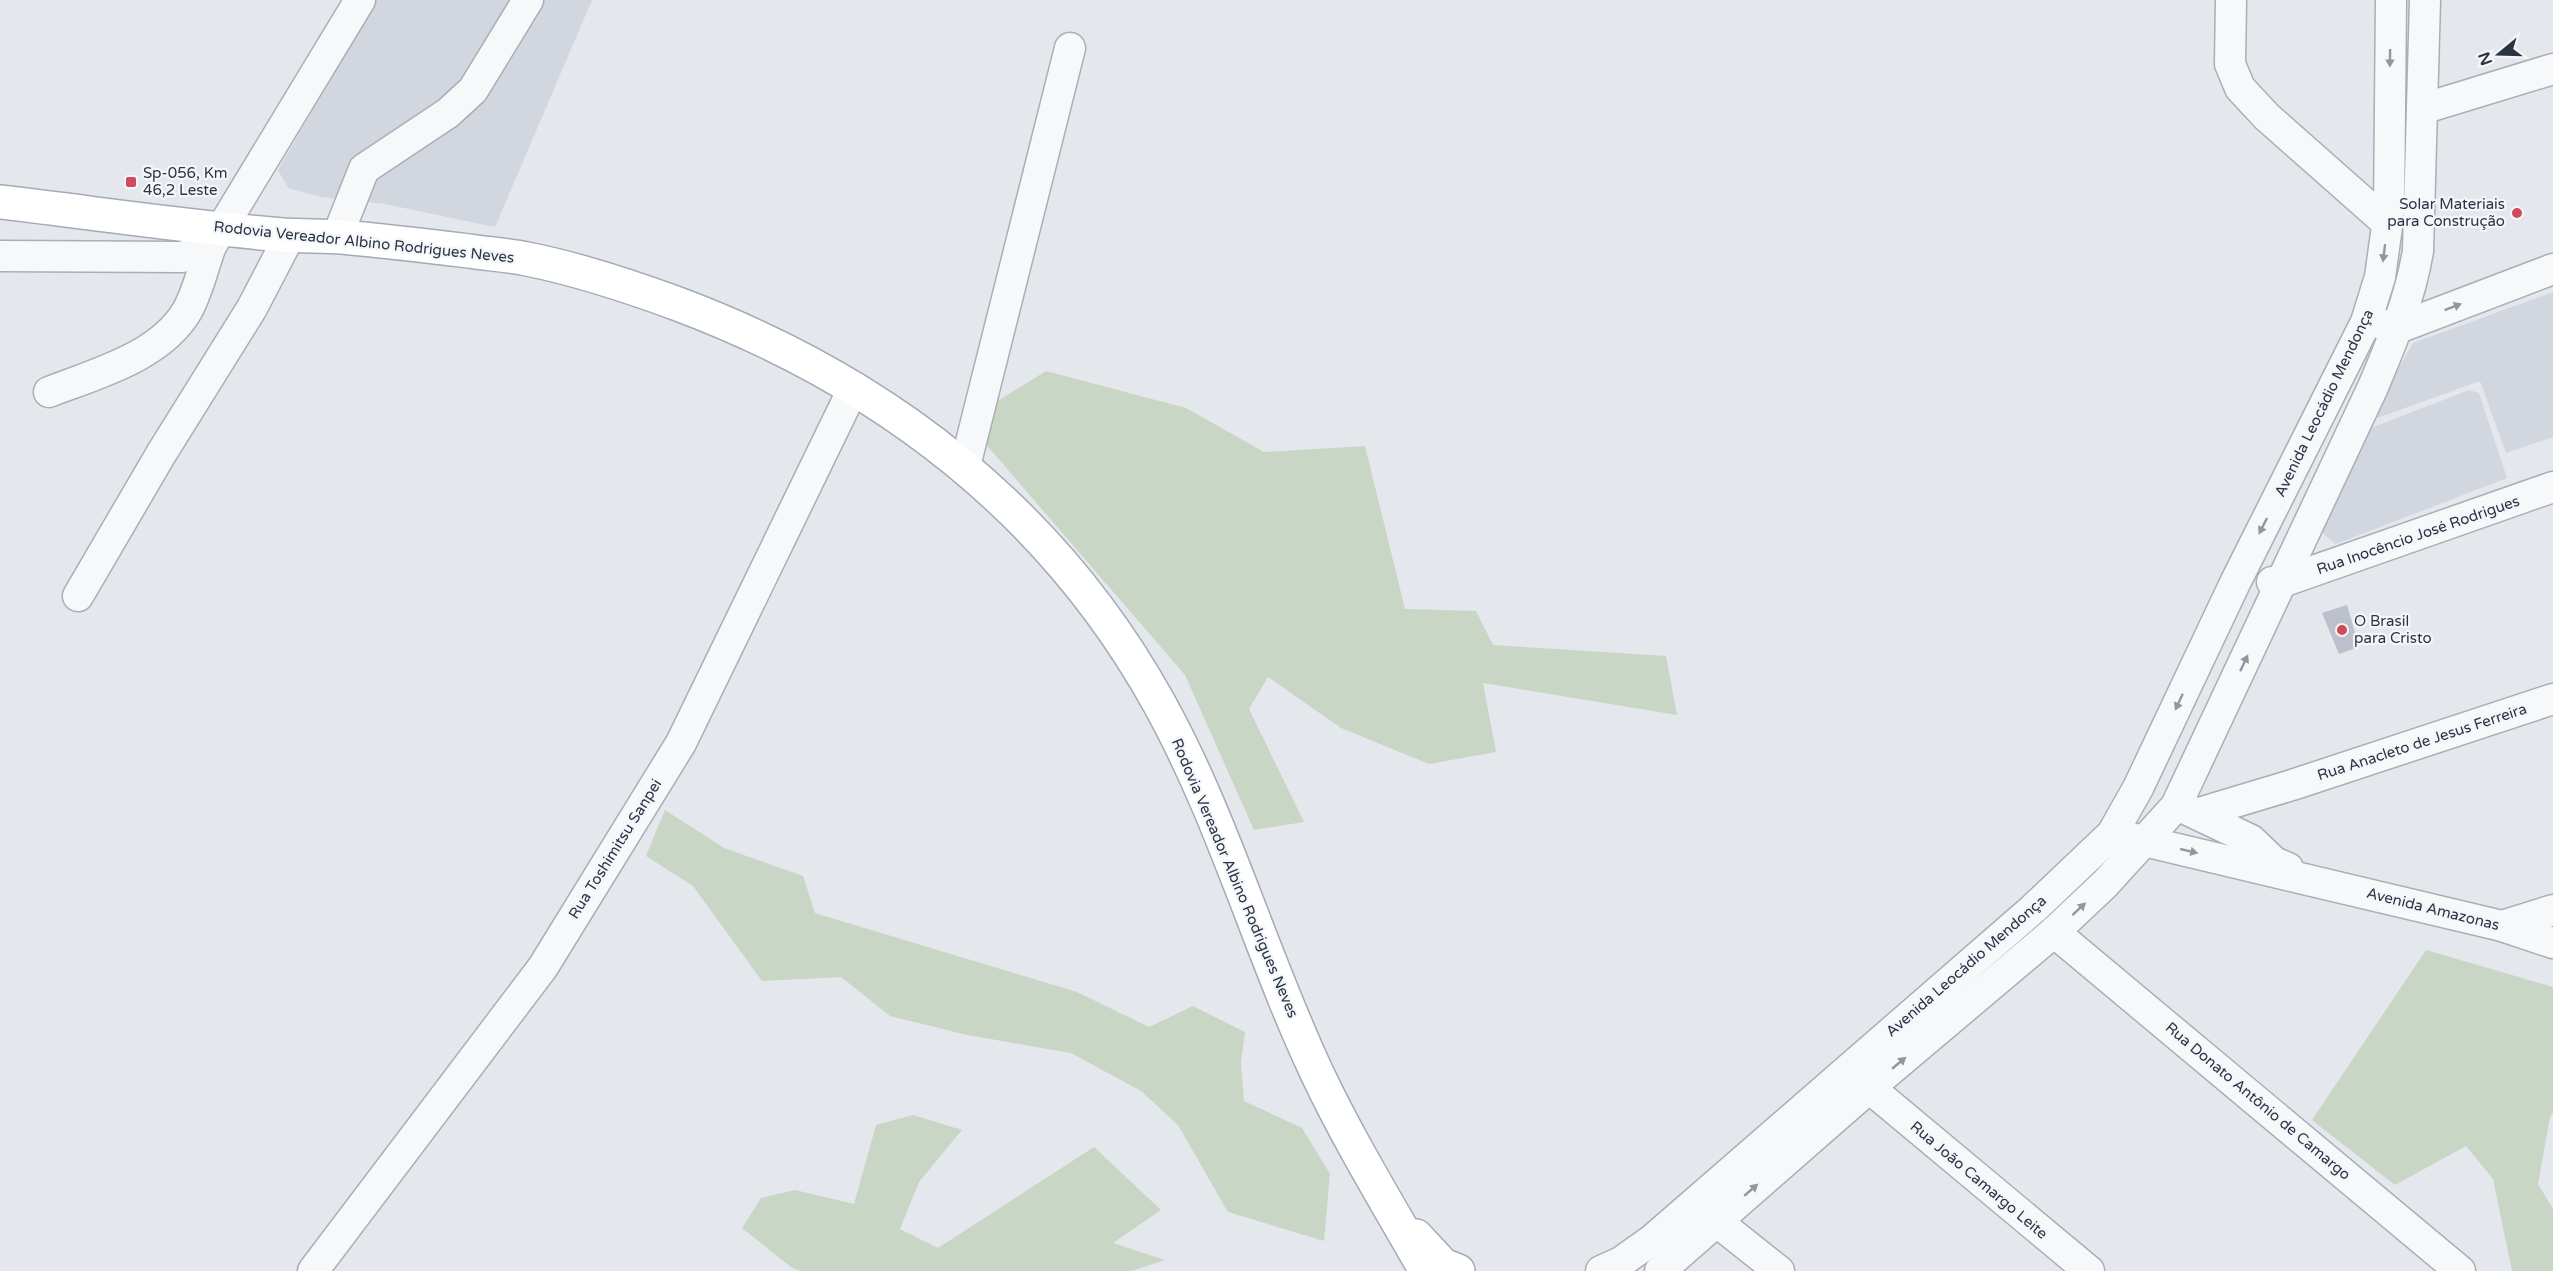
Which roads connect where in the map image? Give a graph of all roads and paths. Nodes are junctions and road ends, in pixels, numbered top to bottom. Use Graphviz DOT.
graph roads {
  1 [pos="360,0"];
  2 [pos="528,0"];
  3 [pos="2231,0"];
  4 [pos="2391,0"];
  5 [pos="2425,0"];
  6 [pos="1070,48"];
  7 [pos="2553,69"];
  8 [pos="2422,109"];
  9 [pos="0,202"];
  10 [pos="2388,223"];
  11 [pos="290,236"];
  12 [pos="337,237"];
  13 [pos="217,238"];
  14 [pos="1,258"];
  15 [pos="2553,269"];
  16 [pos="2366,322"];
  17 [pos="2398,328"];
  18 [pos="854,387"];
  19 [pos="49,393"];
  20 [pos="965,466"];
  21 [pos="2553,487"];
  22 [pos="2282,582"];
  23 [pos="2235,583"];
  24 [pos="78,596"];
  25 [pos="2553,699"];
  26 [pos="2292,785"];
  27 [pos="2138,788"];
  28 [pos="2187,809"];
  29 [pos="2112,834"];
  30 [pos="2251,840"];
  31 [pos="2144,841"];
  32 [pos="2312,880"];
  33 [pos="2553,910"];
  34 [pos="2502,926"];
  35 [pos="2054,932"];
  36 [pos="2553,943"];
  37 [pos="1858,1078"];
  38 [pos="1392,1211"];
  39 [pos="1716,1221"];
  40 [pos="313,1271"];
  41 [pos="1426,1271"];
  42 [pos="1458,1271"];
  43 [pos="1600,1271"];
  44 [pos="1660,1271"];
  45 [pos="1779,1271"];
  46 [pos="2089,1271"];
  47 [pos="2460,1271"];
  1 -- 13 [label="street"];
  2 -- 12 [label="street"];
  3 -- 10 [label="street"];
  4 -- 10 [label="street, Avenida Leocádio Mendonça, one-way"];
  5 -- 8 [label="street, Avenida Leocádio Mendonça"];
  6 -- 20 [label="street"];
  7 -- 8 [label="street"];
  8 -- 17 [label="street, Avenida Leocádio Mendonça"];
  9 -- 13 [label="main road, Rodovia Vereador Albino Rodrigues Neves"];
  10 -- 16 [label="street, Avenida Leocádio Mendonça, one-way"];
  11 -- 12 [label="main road, Rodovia Vereador Albino Rodrigues Neves"];
  11 -- 13 [label="main road, Rodovia Vereador Albino Rodrigues Neves"];
  11 -- 24 [label="street"];
  12 -- 18 [label="main road, Rodovia Vereador Albino Rodrigues Neves"];
  13 -- 14 [label="street"];
  13 -- 19 [label="street"];
  17 -- 15 [label="street, one-way"];
  16 -- 17 [label="street"];
  16 -- 23 [label="street, Avenida Leocádio Mendonça, one-way"];
  17 -- 22 [label="street, Avenida Leocádio Mendonça"];
  18 -- 20 [label="main road, Rodovia Vereador Albino Rodrigues Neves"];
  18 -- 40 [label="street, Rua Toshimitsu Sanpei"];
  20 -- 38 [label="main road, Rodovia Vereador Albino Rodrigues Neves"];
  21 -- 22 [label="street, Rua Inocêncio José Rodrigues"];
  22 -- 23 [label="street"];
  28 -- 22 [label="street, Avenida Leocádio Mendonça, one-way"];
  23 -- 27 [label="street, Avenida Leocádio Mendonça, one-way"];
  25 -- 26 [label="street, Rua Anacleto de Jesus Ferreira"];
  26 -- 28 [label="street, Rua Anacleto de Jesus Ferreira"];
  26 -- 30 [label="street, Rua Anacleto de Jesus Ferreira"];
  27 -- 28 [label="street, Avenida Amazonas"];
  27 -- 29 [label="street, Avenida Leocádio Mendonça"];
  28 -- 30 [label="street, Avenida Amazonas"];
  28 -- 31 [label="street, Avenida Leocádio Mendonça"];
  29 -- 31 [label="street, Avenida Amazonas"];
  29 -- 37 [label="street, Avenida Leocádio Mendonça"];
  30 -- 32 [label="street, Avenida Amazonas"];
  31 -- 32 [label="street, Avenida Amazonas, one-way"];
  35 -- 31 [label="street, Avenida Leocádio Mendonça, one-way"];
  32 -- 34 [label="street, Avenida Amazonas"];
  33 -- 34 [label="street"];
  34 -- 36 [label="street, Avenida Amazonas"];
  37 -- 35 [label="street, Avenida Leocádio Mendonça, one-way"];
  35 -- 47 [label="street, Rua Donato Antônio de Camargo"];
  39 -- 37 [label="street, Avenida Leocádio Mendonça, one-way"];
  37 -- 43 [label="street, Avenida Leocádio Mendonça"];
  37 -- 46 [label="street, Rua João Camargo Leite"];
  38 -- 41 [label="main road, Rodovia Vereador Albino Rodrigues Neves"];
  38 -- 42 [label="main road"];
  39 -- 44 [label="street, Avenida Leocádio Mendonça"];
  39 -- 45 [label="street"];
}
